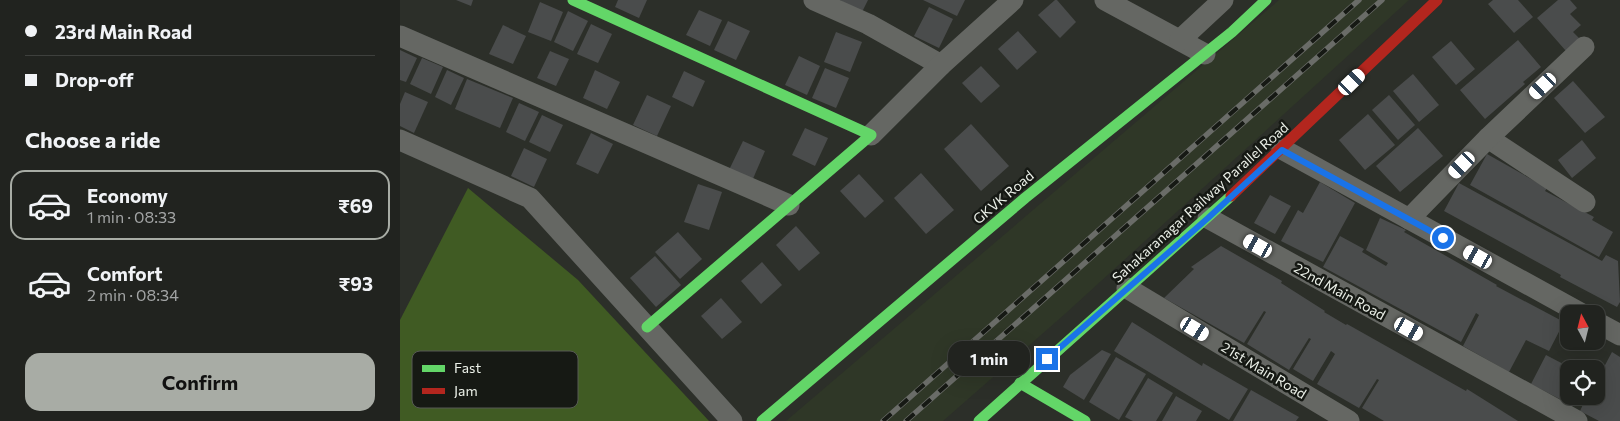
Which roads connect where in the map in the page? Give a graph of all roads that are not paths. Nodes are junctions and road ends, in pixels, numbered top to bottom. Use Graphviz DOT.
graph roads {
  1 [pos="573,0"];
  2 [pos="814,0"];
  3 [pos="1013,0"];
  4 [pos="1105,0"];
  5 [pos="1223,0"];
  6 [pos="1266,0"];
  7 [pos="1437,0"];
  8 [pos="400,36"];
  9 [pos="1180,40"];
  10 [pos="1584,47"];
  11 [pos="1205,54"];
  12 [pos="941,65"];
  13 [pos="870,135"];
  14 [pos="1488,138"];
  15 [pos="400,140"];
  16 [pos="1282,150"];
  17 [pos="1584,202"];
  18 [pos="789,205"];
  19 [pos="1208,218"];
  20 [pos="1409,219"];
  21 [pos="1127,288"];
  22 [pos="1566,305"];
  23 [pos="1605,326"];
  24 [pos="647,327"];
  25 [pos="1620,334"];
  26 [pos="1020,383"];
  27 [pos="732,421"];
  28 [pos="762,421"];
  29 [pos="979,421"];
  30 [pos="1085,421"];
  31 [pos="1349,421"];
  32 [pos="1577,421"];
  1 -- 13 [label="street"];
  2 -- 12 [label="street"];
  3 -- 12 [label="street"];
  4 -- 9 [label="street"];
  5 -- 9 [label="street"];
  6 -- 11 [label="street, GKVK Road"];
  7 -- 16 [label="street, Sahakaranagar Railway Parallel Road"];
  8 -- 18 [label="street"];
  9 -- 11 [label="street"];
  10 -- 14 [label="street"];
  11 -- 28 [label="street, GKVK Road"];
  12 -- 13 [label="street"];
  13 -- 18 [label="street"];
  14 -- 17 [label="street"];
  14 -- 20 [label="street"];
  15 -- 24 [label="street"];
  16 -- 19 [label="street, Sahakaranagar Railway Parallel Road"];
  16 -- 20 [label="street"];
  18 -- 24 [label="street"];
  19 -- 21 [label="street, Sahakaranagar Railway Parallel Road"];
  19 -- 32 [label="street, 22nd Main Road"];
  20 -- 22 [label="street"];
  21 -- 26 [label="street, Sahakaranagar Railway Parallel Road"];
  21 -- 31 [label="street, 21st Main Road"];
  23 -- 25 [label="street"];
  24 -- 27 [label="street"];
  26 -- 29 [label="street, Sahakaranagar Railway Parallel Road"];
  26 -- 30 [label="street"];
}
